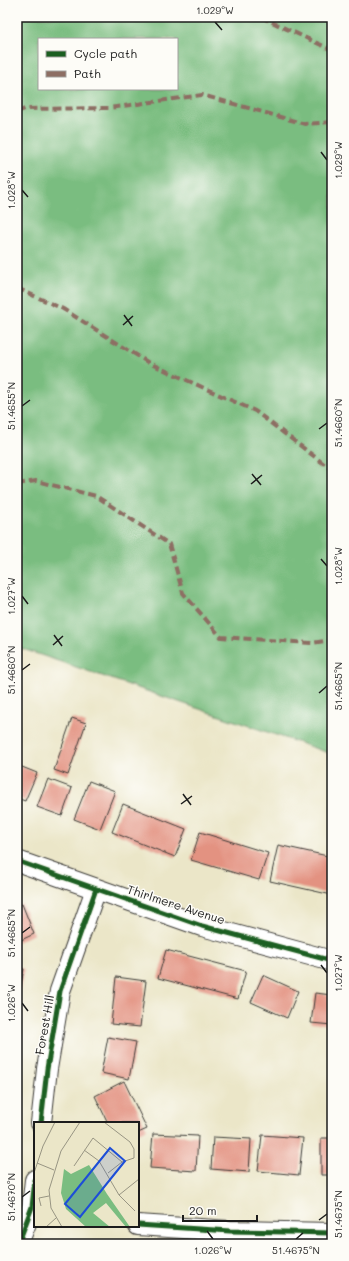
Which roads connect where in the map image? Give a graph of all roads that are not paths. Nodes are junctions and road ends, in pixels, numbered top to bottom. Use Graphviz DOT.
graph roads {
  1 [pos="17,861"];
  2 [pos="96,888"];
  3 [pos="332,960"];
  4 [pos="41,1122"];
  5 [pos="34,1208"];
  6 [pos="139,1225"];
  7 [pos="332,1233"];
  8 [pos="18,1244"];
  1 -- 2 [label="street, Thirlmere Avenue"];
  2 -- 3 [label="street, Thirlmere Avenue"];
  2 -- 4 [label="street, Forest Hill"];
  5 -- 8 [label="street"];
  6 -- 7 [label="street"];
}
